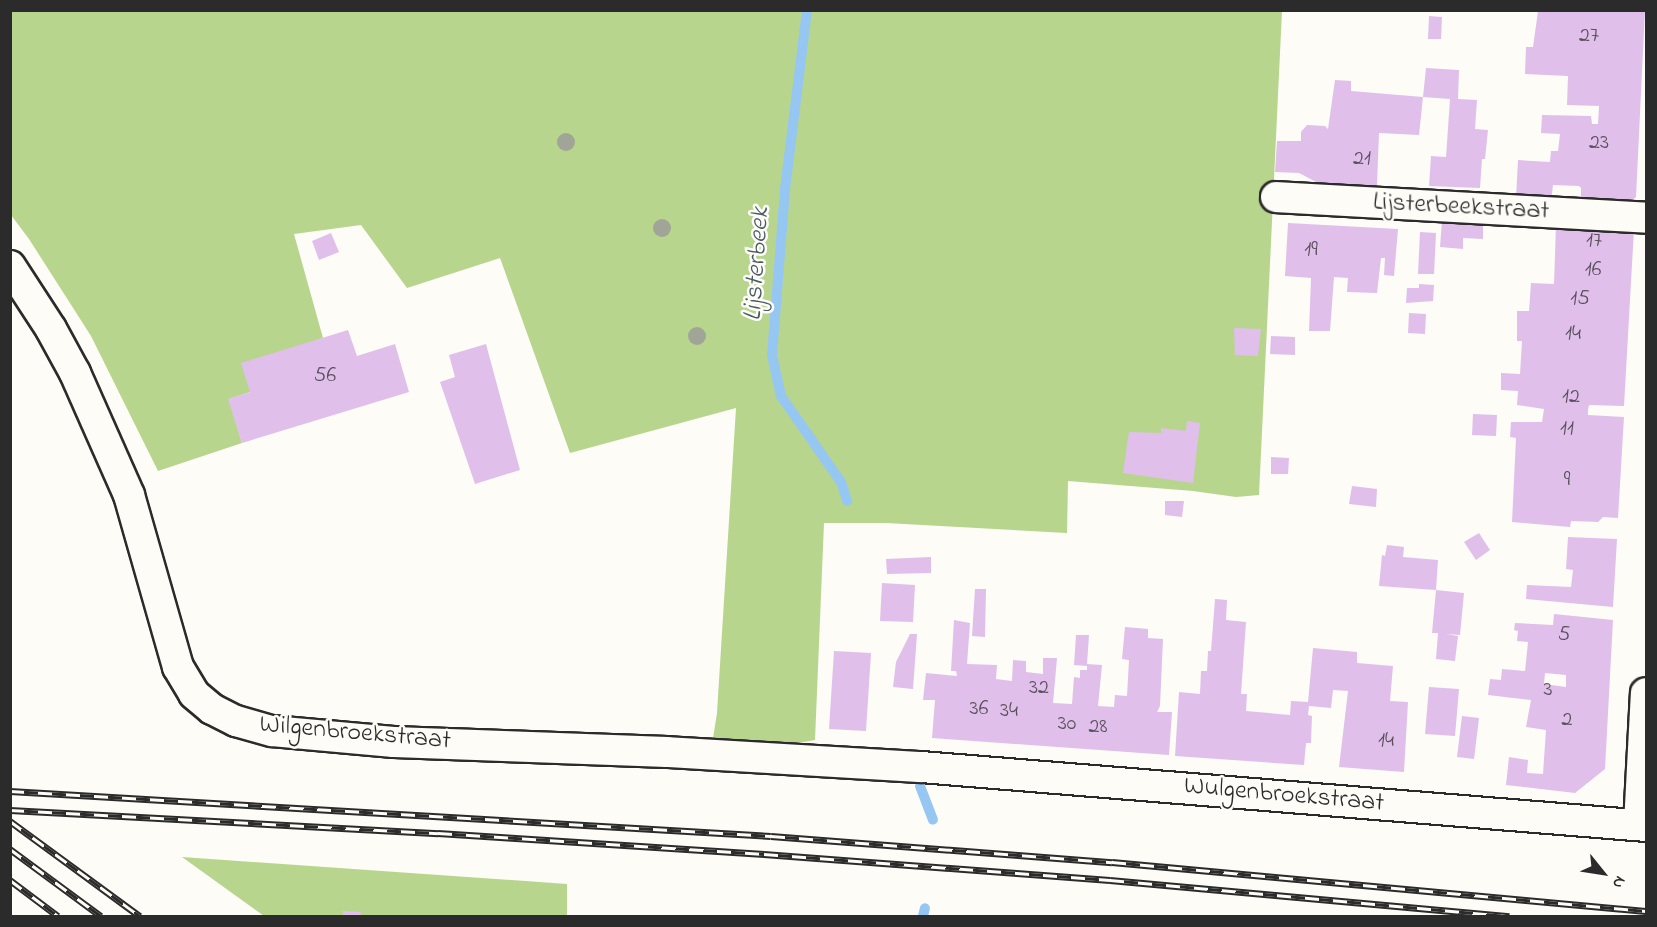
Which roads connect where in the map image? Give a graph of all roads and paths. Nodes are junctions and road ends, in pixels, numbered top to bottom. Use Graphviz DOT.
graph roads {
  1 [pos="1276,197"];
  2 [pos="1647,218"];
  3 [pos="10,266"];
  4 [pos="1647,693"];
  5 [pos="921,767"];
  6 [pos="1643,826"];
  1 -- 2 [label="street, Lijsterbeekstraat"];
  3 -- 5 [label="street, Wilgenbroekstraat"];
  4 -- 6 [label="street"];
  5 -- 6 [label="street, Wulgenbroekstraat"];
}
